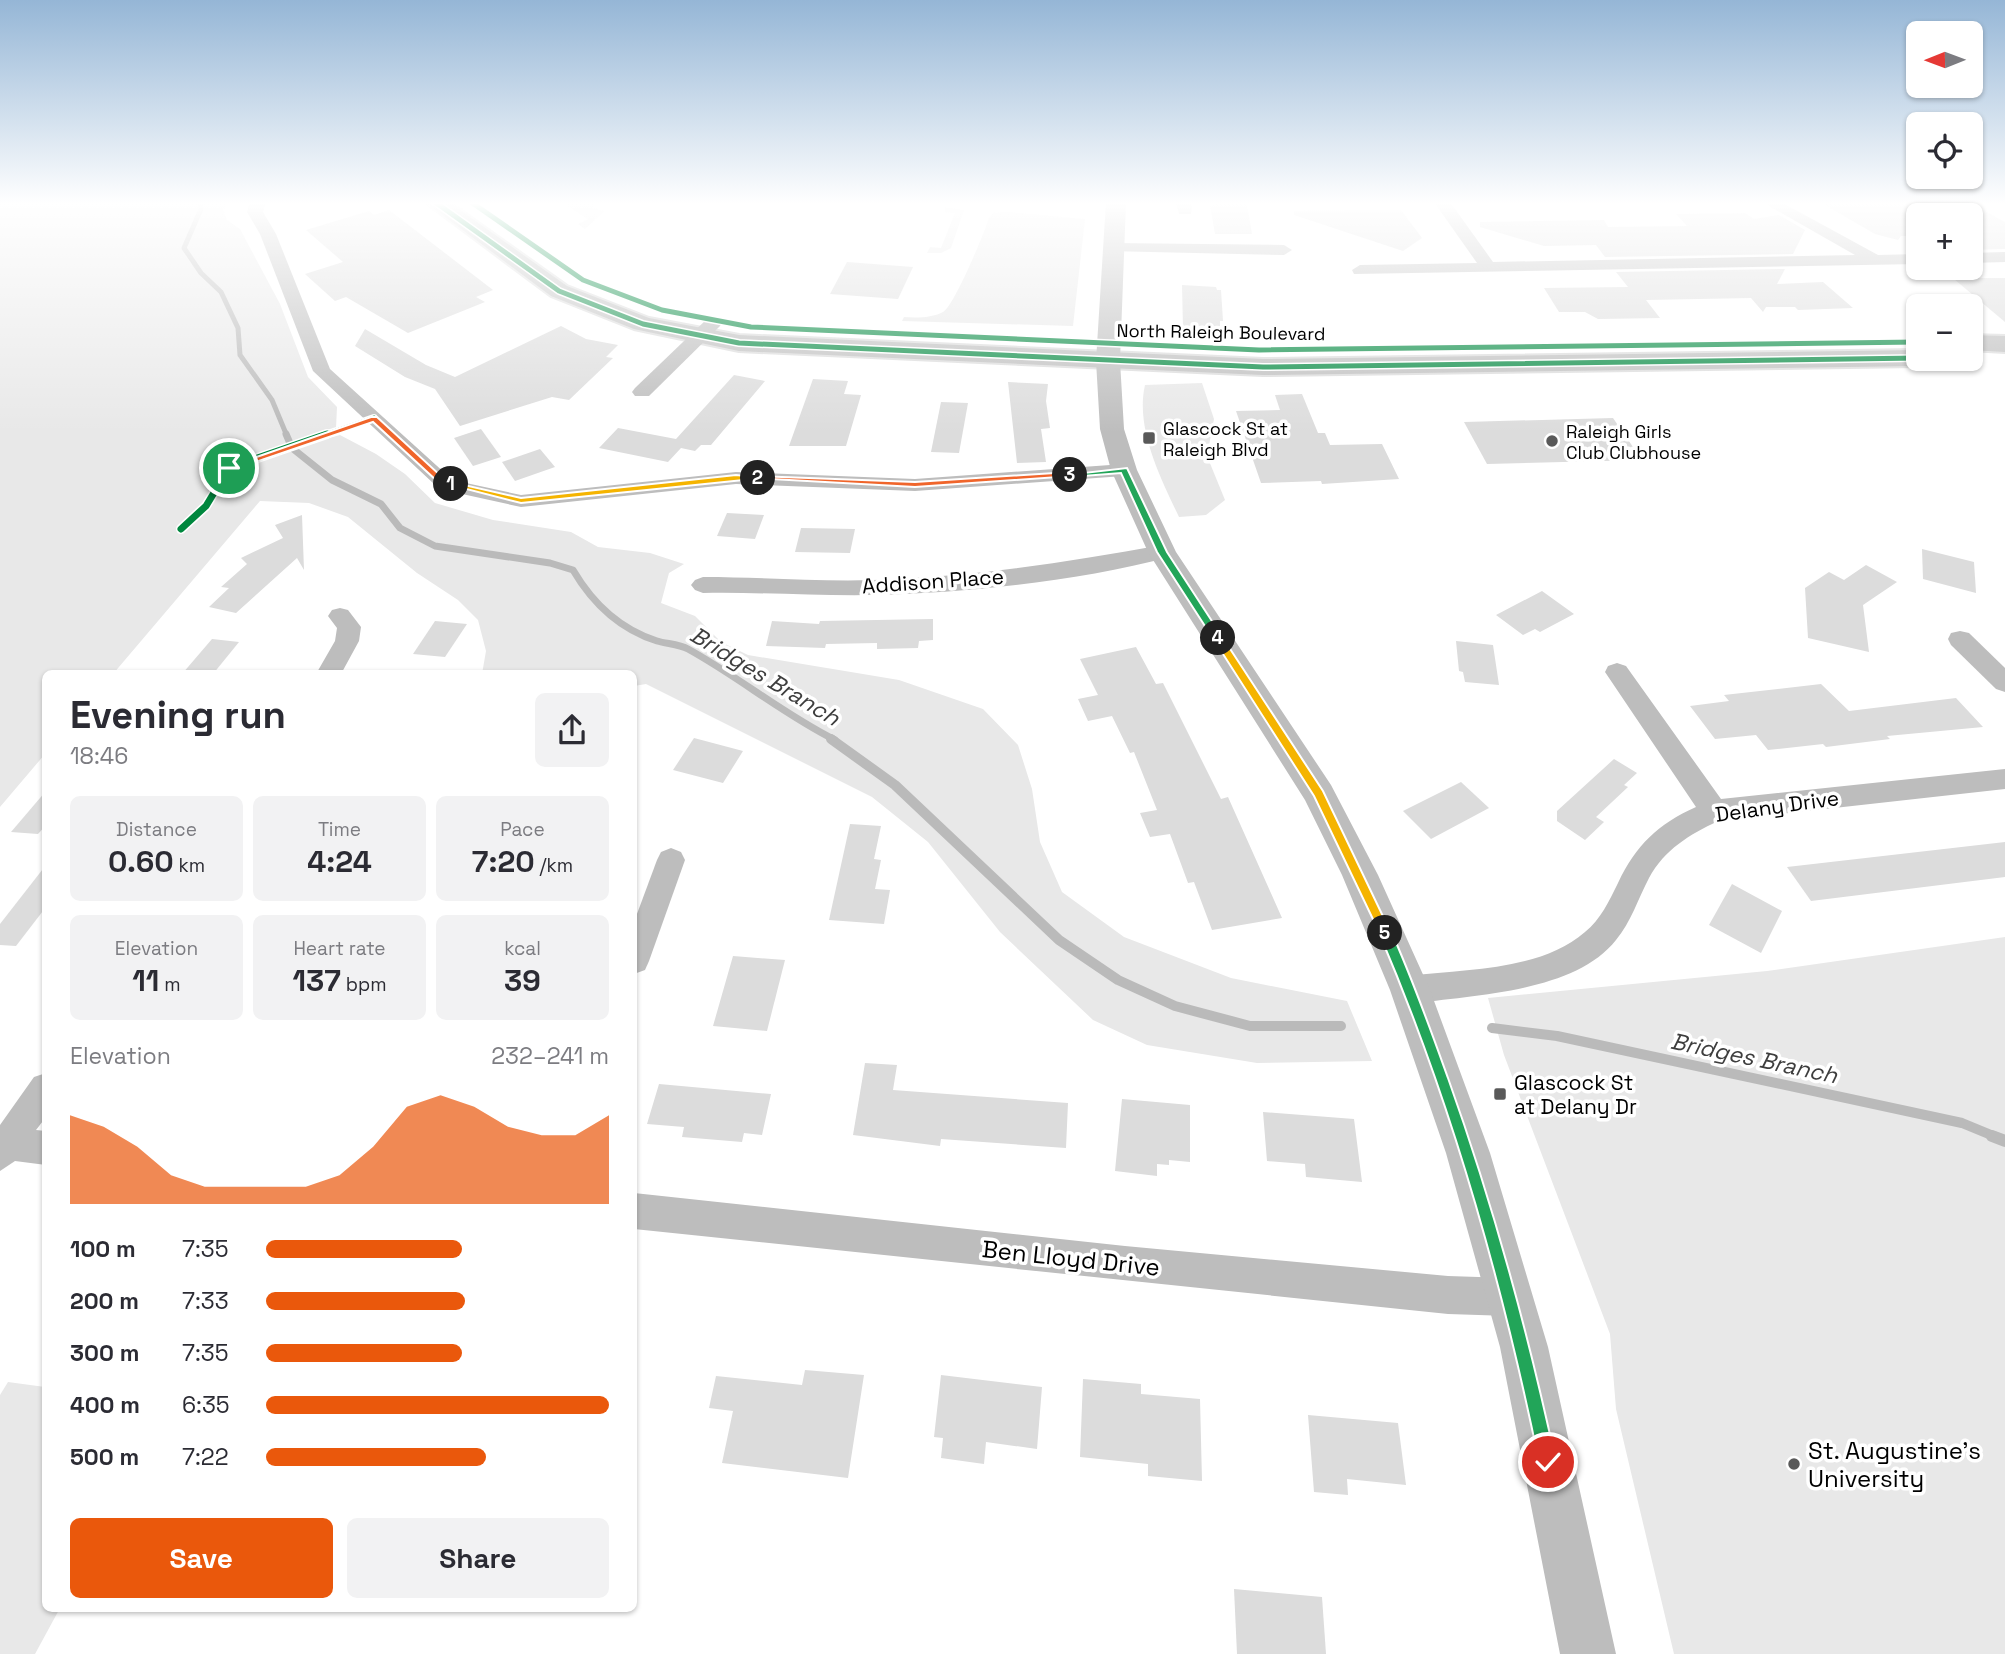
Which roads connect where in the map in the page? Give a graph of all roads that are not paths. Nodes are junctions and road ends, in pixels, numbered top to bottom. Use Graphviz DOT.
graph roads {
  1 [pos="286,279"];
  2 [pos="543,279"];
  3 [pos="582,279"];
  4 [pos="1113,279"];
  5 [pos="706,329"];
  6 [pos="1906,341"];
  7 [pos="1983,343"];
  8 [pos="2005,344"];
  9 [pos="1109,353"];
  10 [pos="1906,358"];
  11 [pos="1983,358"];
  12 [pos="2005,359"];
  13 [pos="642,392"];
  14 [pos="1124,470"];
  15 [pos="1162,552"];
  16 [pos="703,585"];
  17 [pos="340,616"];
  18 [pos="1960,639"];
  19 [pos="330,670"];
  20 [pos="1617,672"];
  21 [pos="2005,683"];
  22 [pos="2005,779"];
  23 [pos="1714,811"];
  24 [pos="671,860"];
  25 [pos="637,953"];
  26 [pos="1410,990"];
  27 [pos="42,1094"];
  28 [pos="3,1149"];
  29 [pos="42,1149"];
  30 [pos="637,1211"];
  31 [pos="1509,1297"];
  32 [pos="1587,1654"];
  1 -- 14 [label="street"];
  2 -- 5 [label="main road, North Raleigh Boulevard"];
  3 -- 5 [label="main road, North Raleigh Boulevard"];
  4 -- 9 [label="street"];
  5 -- 9 [label="main road, North Raleigh Boulevard"];
  5 -- 13 [label="street"];
  6 -- 9 [label="main road, North Raleigh Boulevard"];
  7 -- 8 [label="main road"];
  9 -- 10 [label="main road, North Raleigh Boulevard"];
  9 -- 14 [label="street"];
  11 -- 12 [label="main road"];
  14 -- 15 [label="street"];
  15 -- 16 [label="street, Addison Place"];
  15 -- 26 [label="street"];
  17 -- 19 [label="street"];
  18 -- 21 [label="street"];
  20 -- 23 [label="street"];
  22 -- 23 [label="street, Delany Drive"];
  23 -- 26 [label="street, Delany Drive"];
  24 -- 25 [label="street"];
  26 -- 31 [label="street"];
  27 -- 28 [label="street"];
  28 -- 29 [label="street"];
  30 -- 31 [label="street, Ben Lloyd Drive"];
  31 -- 32 [label="street"];
}
